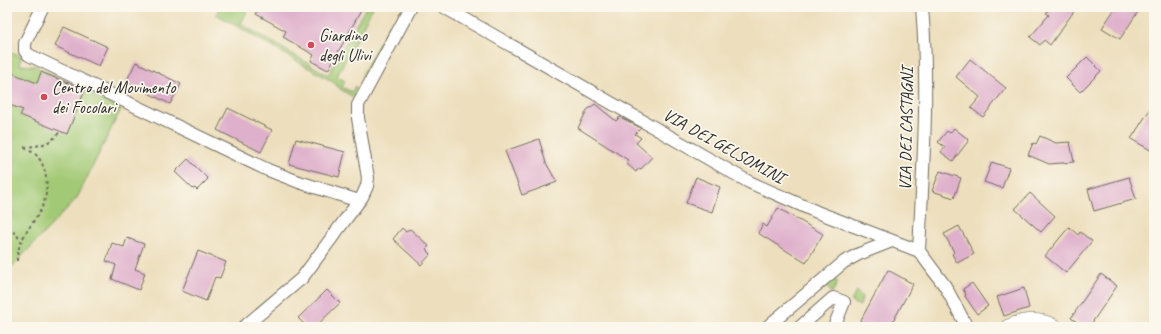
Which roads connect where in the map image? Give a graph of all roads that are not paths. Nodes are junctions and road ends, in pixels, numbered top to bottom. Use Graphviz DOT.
graph roads {
  1 [pos="411,7"];
  2 [pos="444,7"];
  3 [pos="922,7"];
  4 [pos="42,8"];
  5 [pos="359,201"];
  6 [pos="892,241"];
  7 [pos="919,251"];
  8 [pos="244,327"];
  9 [pos="767,327"];
  10 [pos="800,327"];
  11 [pos="834,327"];
  12 [pos="967,327"];
  13 [pos="1008,327"];
  14 [pos="1055,327"];
  1 -- 5 [label="street"];
  2 -- 6 [label="street, VIA DEI GELSOMINI"];
  3 -- 7 [label="street, VIA DEI CASTAGNI"];
  4 -- 5 [label="street"];
  5 -- 8 [label="street"];
  6 -- 7 [label="street, VIA DEI GELSOMINI"];
  6 -- 9 [label="street"];
  7 -- 12 [label="street"];
  10 -- 11 [label="street"];
  13 -- 14 [label="main road"];
}
